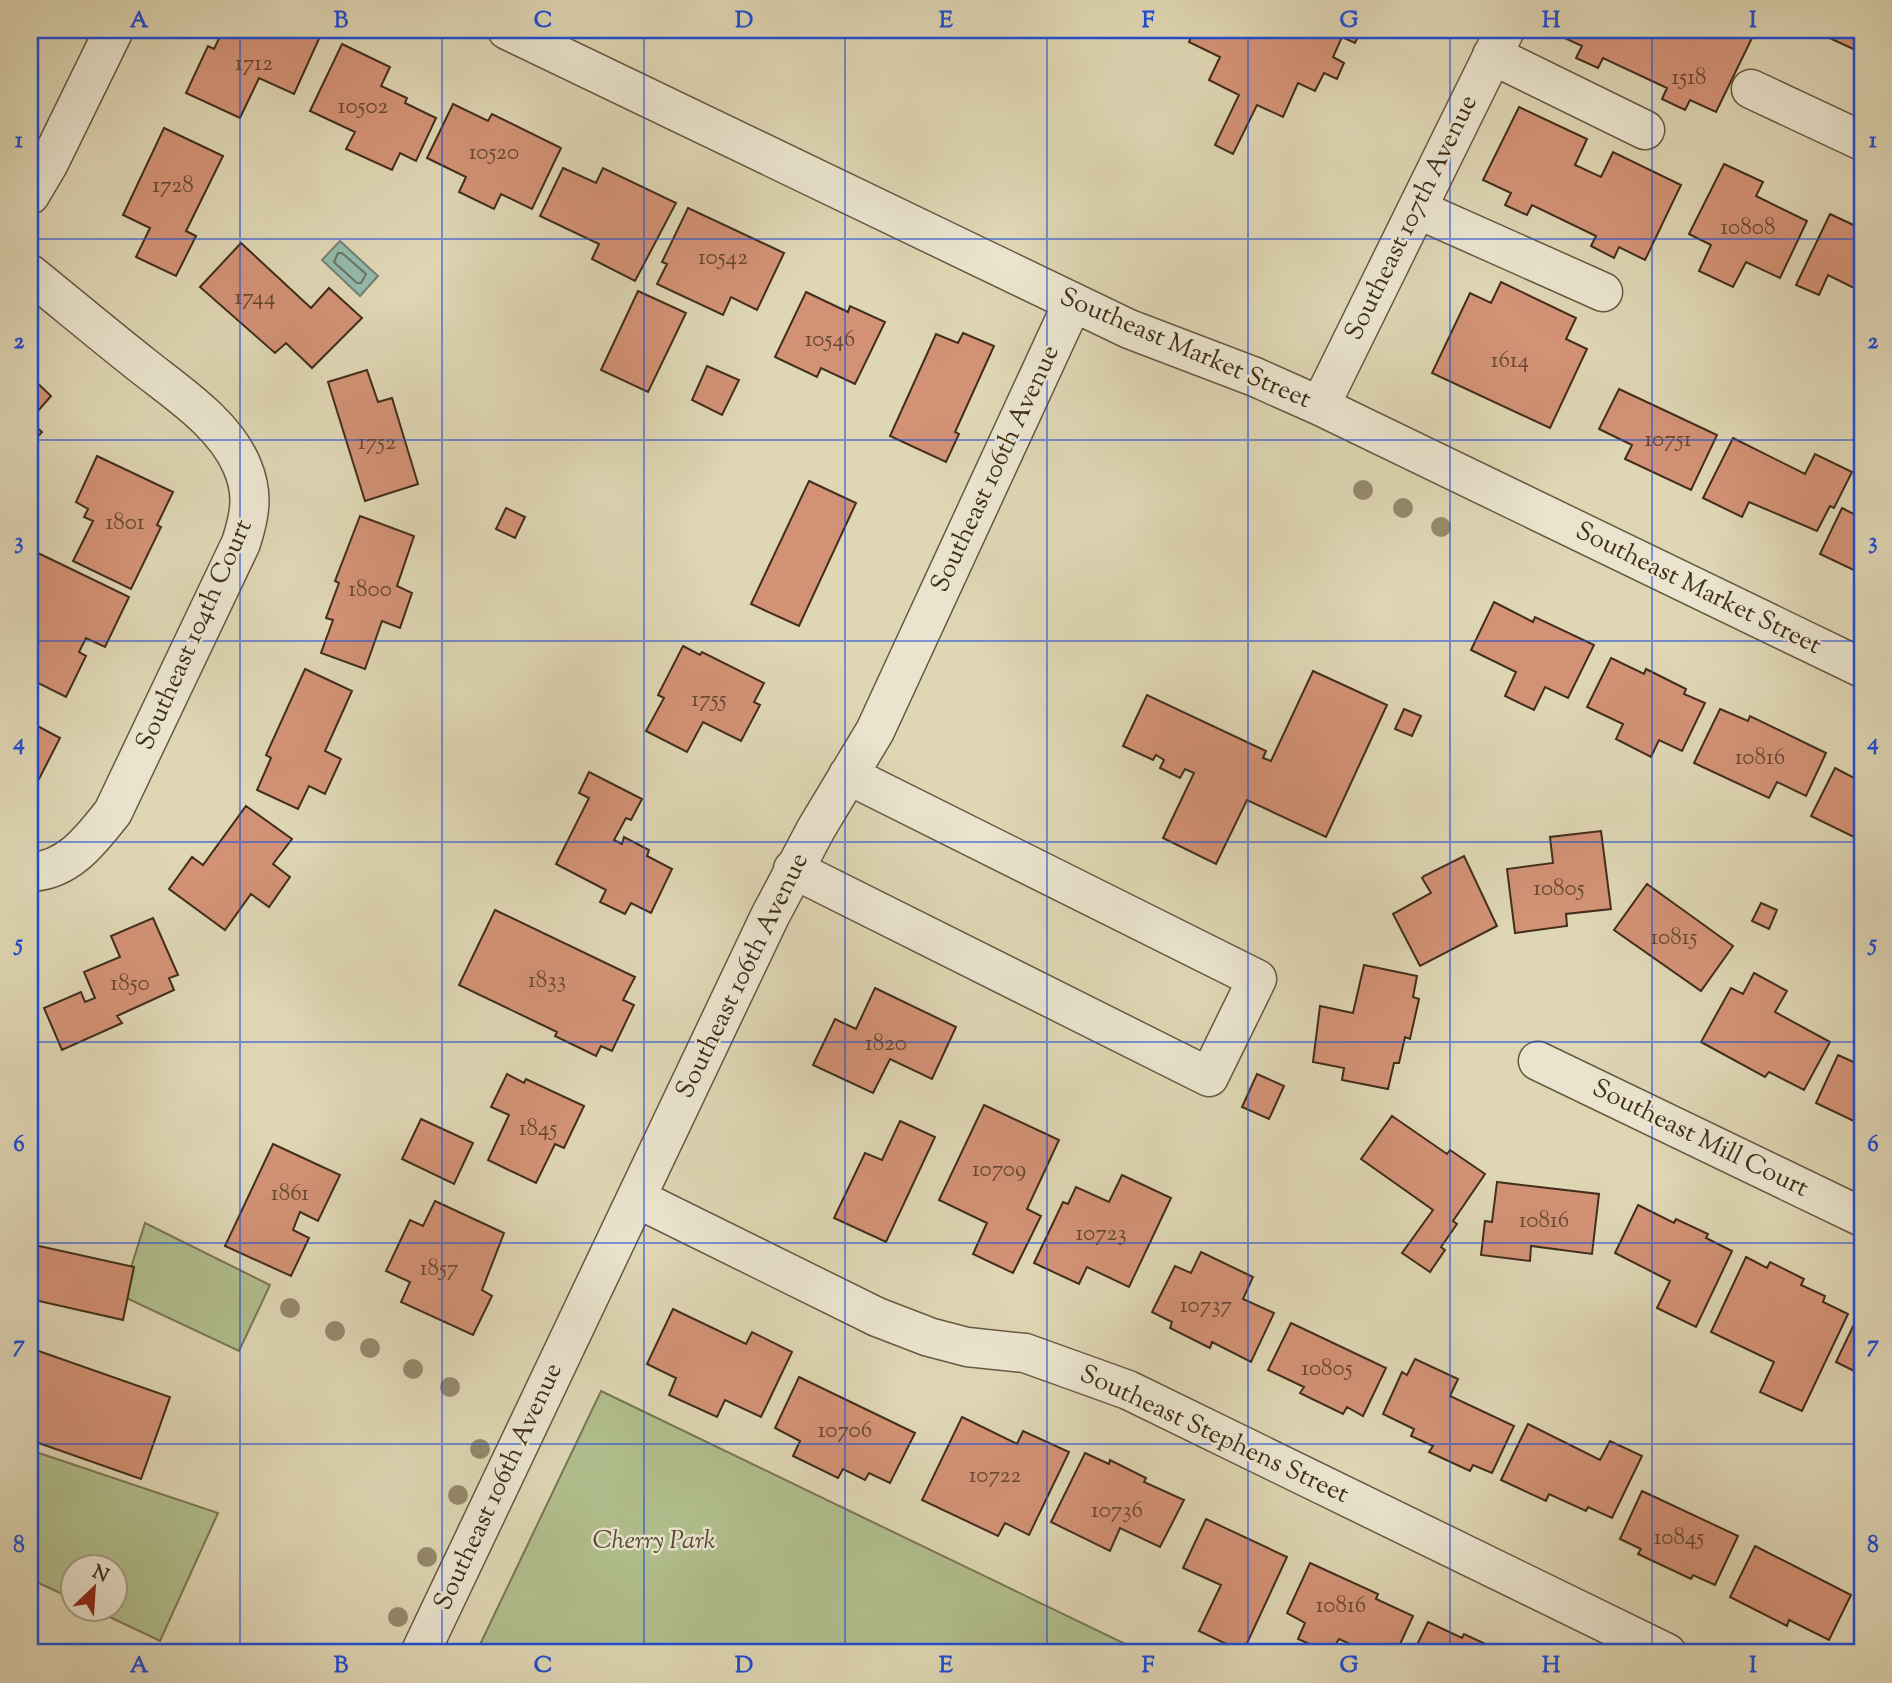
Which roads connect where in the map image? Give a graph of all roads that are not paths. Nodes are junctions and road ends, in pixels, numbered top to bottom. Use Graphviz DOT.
graph roads {
  1 [pos="114,30"];
  2 [pos="507,30"];
  3 [pos="1499,42"];
  4 [pos="1751,89"];
  5 [pos="1645,130"];
  6 [pos="1862,141"];
  7 [pos="30,195"];
  8 [pos="1417,209"];
  9 [pos="30,274"];
  10 [pos="1603,292"];
  11 [pos="1073,302"];
  12 [pos="1320,406"];
  13 [pos="1862,668"];
  14 [pos="848,775"];
  15 [pos="793,869"];
  16 [pos="30,872"];
  17 [pos="1538,1061"];
  18 [pos="636,1198"];
  19 [pos="1862,1217"];
  20 [pos="420,1653"];
  21 [pos="1667,1653"];
  1 -- 7 [label="street"];
  2 -- 11 [label="street, Southeast Market Street"];
  3 -- 5 [label="street"];
  3 -- 8 [label="street, Southeast 107th Avenue"];
  4 -- 6 [label="street"];
  8 -- 10 [label="street"];
  8 -- 12 [label="street, Southeast 107th Avenue"];
  9 -- 16 [label="street, Southeast 104th Court"];
  11 -- 12 [label="street, Southeast Market Street"];
  11 -- 14 [label="street, Southeast 106th Avenue"];
  12 -- 13 [label="street, Southeast Market Street"];
  14 -- 15 [label="street, Southeast 106th Avenue"];
  14 -- 15 [label="street"];
  15 -- 18 [label="street, Southeast 106th Avenue"];
  17 -- 19 [label="street, Southeast Mill Court"];
  18 -- 20 [label="street, Southeast 106th Avenue"];
  18 -- 21 [label="street, Southeast Stephens Street"];
}
